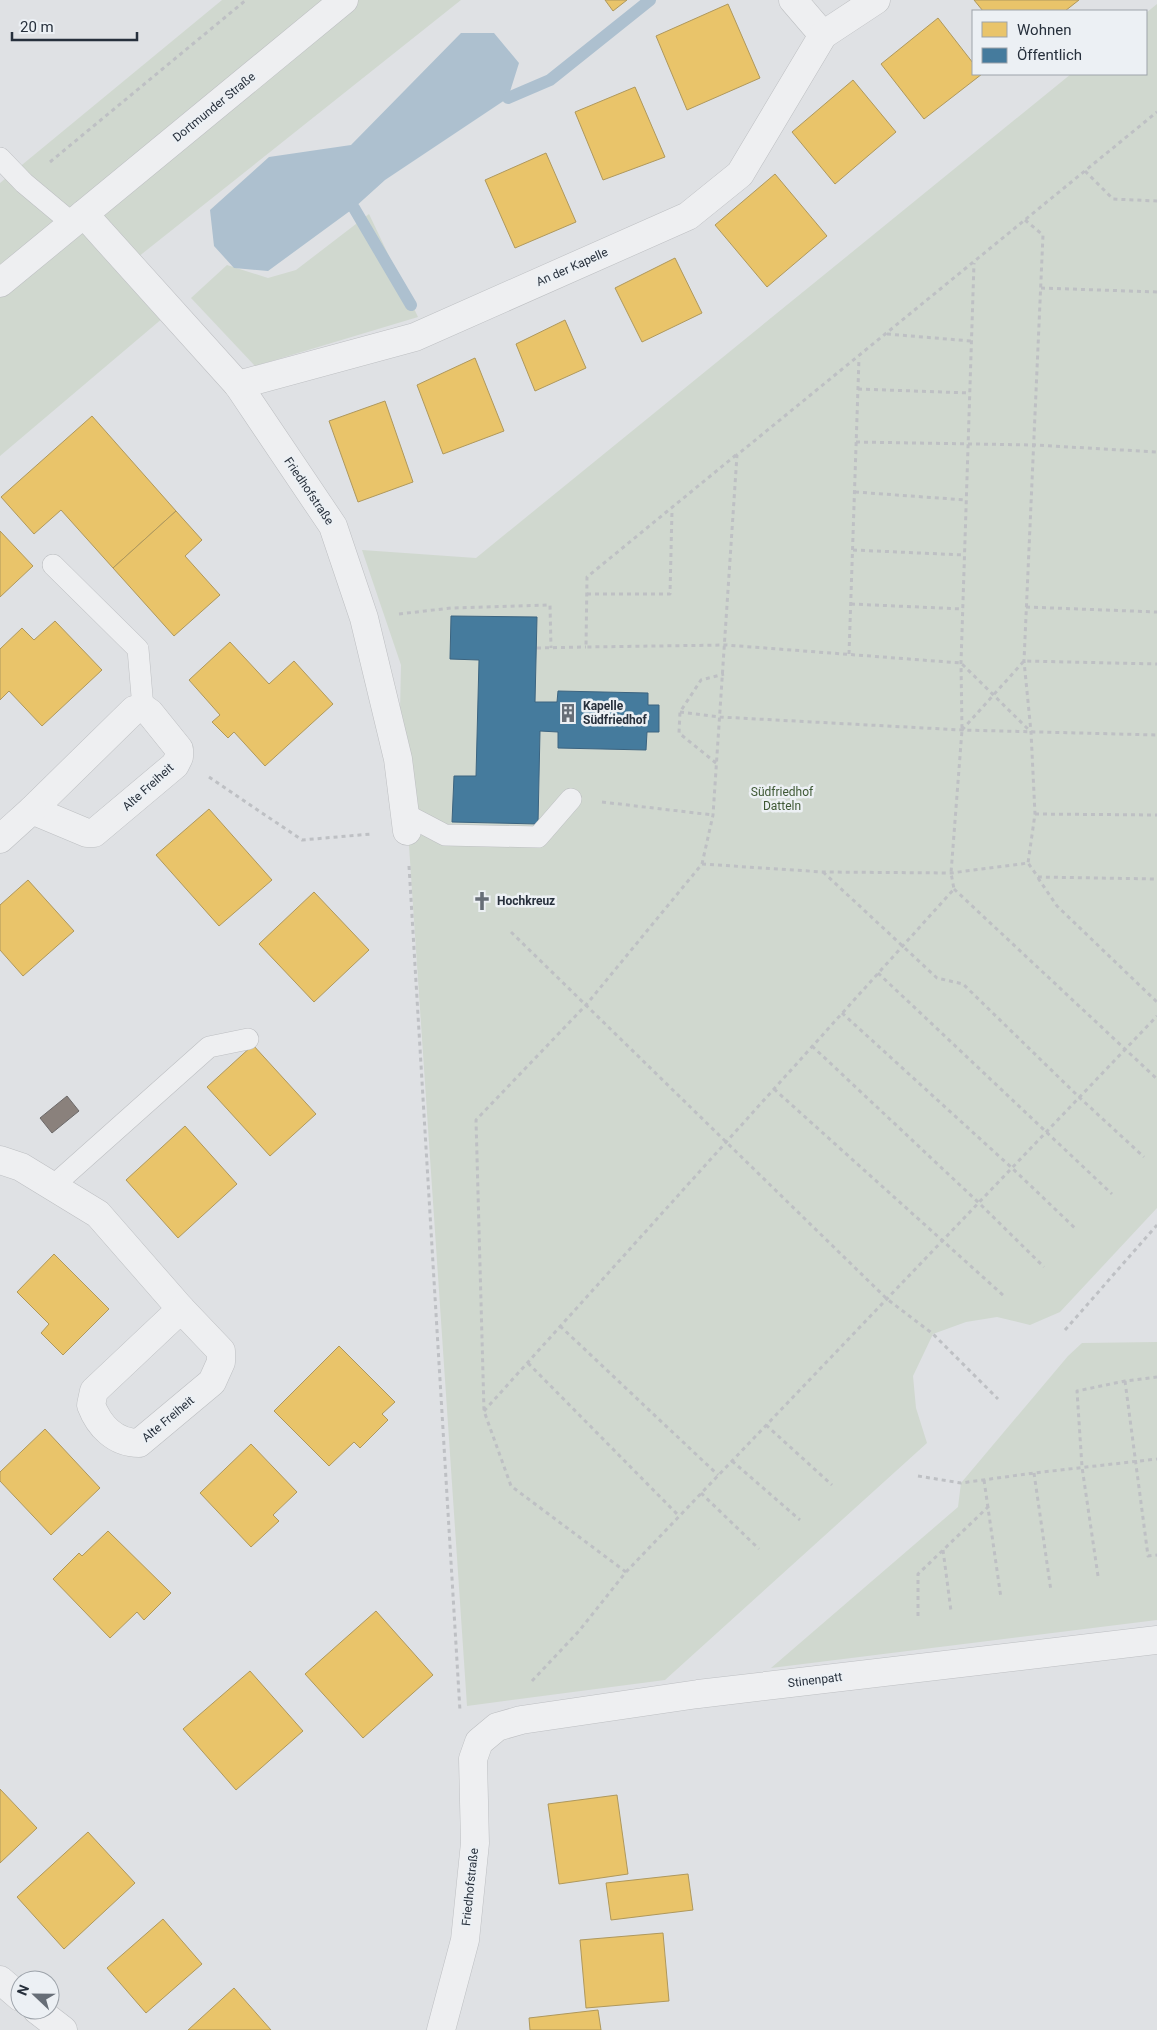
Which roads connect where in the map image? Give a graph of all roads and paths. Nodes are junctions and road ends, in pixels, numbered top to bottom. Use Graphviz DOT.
graph roads {
  1 [pos="246,0"];
  2 [pos="344,0"];
  3 [pos="793,0"];
  4 [pos="876,0"];
  5 [pos="823,34"];
  6 [pos="1157,112"];
  7 [pos="0,158"];
  8 [pos="1085,171"];
  9 [pos="24,183"];
  10 [pos="1157,200"];
  11 [pos="78,219"];
  12 [pos="1025,220"];
  13 [pos="974,263"];
  14 [pos="0,283"];
  15 [pos="1040,288"];
  16 [pos="1157,292"];
  17 [pos="887,334"];
  18 [pos="971,341"];
  19 [pos="859,357"];
  20 [pos="238,385"];
  21 [pos="858,389"];
  22 [pos="970,393"];
  23 [pos="856,442"];
  24 [pos="968,444"];
  25 [pos="1034,445"];
  26 [pos="1157,452"];
  27 [pos="737,455"];
  28 [pos="855,492"];
  29 [pos="966,500"];
  30 [pos="672,509"];
  31 [pos="853,550"];
  32 [pos="964,555"];
  33 [pos="53,565"];
  34 [pos="587,594"];
  35 [pos="850,604"];
  36 [pos="1026,607"];
  37 [pos="963,609"];
  38 [pos="1157,612"];
  39 [pos="364,618"];
  40 [pos="726,644"];
  41 [pos="586,647"];
  42 [pos="536,648"];
  43 [pos="551,648"];
  44 [pos="849,654"];
  45 [pos="1024,661"];
  46 [pos="961,663"];
  47 [pos="1157,664"];
  48 [pos="724,674"];
  49 [pos="992,694"];
  50 [pos="144,708"];
  51 [pos="680,712"];
  52 [pos="720,718"];
  53 [pos="962,730"];
  54 [pos="1031,732"];
  55 [pos="1157,735"];
  56 [pos="179,758"];
  57 [pos="717,763"];
  58 [pos="571,799"];
  59 [pos="32,810"];
  60 [pos="1035,814"];
  61 [pos="713,815"];
  62 [pos="1157,815"];
  63 [pos="406,822"];
  64 [pos="0,839"];
  65 [pos="1028,863"];
  66 [pos="702,864"];
  67 [pos="823,872"];
  68 [pos="952,873"];
  69 [pos="1038,877"];
  70 [pos="1157,879"];
  71 [pos="954,889"];
  72 [pos="511,932"];
  73 [pos="902,946"];
  74 [pos="878,974"];
  75 [pos="1157,1002"];
  76 [pos="586,1005"];
  77 [pos="842,1013"];
  78 [pos="1157,1016"];
  79 [pos="248,1039"];
  80 [pos="812,1046"];
  81 [pos="1125,1050"];
  82 [pos="1157,1079"];
  83 [pos="774,1089"];
  84 [pos="1080,1098"];
  85 [pos="1046,1132"];
  86 [pos="726,1142"];
  87 [pos="1144,1157"];
  88 [pos="0,1160"];
  89 [pos="1012,1168"];
  90 [pos="53,1186"];
  91 [pos="1112,1194"];
  92 [pos="979,1203"];
  93 [pos="1157,1225"];
  94 [pos="1077,1230"];
  95 [pos="942,1241"];
  96 [pos="1044,1267"];
  97 [pos="1004,1296"];
  98 [pos="887,1299"];
  99 [pos="181,1309"];
  100 [pos="560,1326"];
  101 [pos="1065,1330"];
  102 [pos="528,1363"];
  103 [pos="1157,1377"];
  104 [pos="1125,1381"];
  105 [pos="998,1399"];
  106 [pos="484,1411"];
  107 [pos="766,1425"];
  108 [pos="1157,1459"];
  109 [pos="732,1461"];
  110 [pos="1134,1462"];
  111 [pos="1082,1467"];
  112 [pos="1034,1473"];
  113 [pos="718,1475"];
  114 [pos="918,1476"];
  115 [pos="984,1480"];
  116 [pos="832,1485"];
  117 [pos="702,1493"];
  118 [pos="989,1506"];
  119 [pos="679,1516"];
  120 [pos="800,1520"];
  121 [pos="759,1549"];
  122 [pos="943,1550"];
  123 [pos="1157,1555"];
  124 [pos="626,1572"];
  125 [pos="1098,1576"];
  126 [pos="1051,1592"];
  127 [pos="1001,1598"];
  128 [pos="951,1611"];
  129 [pos="918,1616"];
  130 [pos="1157,1640"];
  131 [pos="522,1720"];
  132 [pos="479,1742"];
  133 [pos="0,1980"];
  134 [pos="10,1988"];
  135 [pos="50,2020"];
  136 [pos="63,2030"];
  137 [pos="441,2030"];
  1 -- 9 [label="path"];
  2 -- 11 [label="street, Dortmunder Straße"];
  3 -- 5 [label="street"];
  4 -- 5 [label="street, An der Kapelle"];
  5 -- 20 [label="street, An der Kapelle"];
  6 -- 8 [label="path"];
  7 -- 9 [label="lane"];
  8 -- 10 [label="path"];
  8 -- 12 [label="path"];
  9 -- 11 [label="lane"];
  11 -- 14 [label="street, Dortmunder Straße"];
  11 -- 20 [label="street, Friedhofstraße"];
  12 -- 13 [label="path"];
  12 -- 15 [label="path"];
  13 -- 17 [label="path"];
  13 -- 18 [label="path"];
  15 -- 16 [label="path"];
  15 -- 25 [label="path"];
  17 -- 18 [label="path"];
  17 -- 19 [label="path"];
  18 -- 22 [label="path"];
  19 -- 21 [label="path"];
  19 -- 27 [label="path"];
  20 -- 39 [label="street, Friedhofstraße"];
  21 -- 22 [label="path"];
  21 -- 23 [label="path"];
  22 -- 24 [label="path"];
  23 -- 24 [label="path"];
  23 -- 28 [label="path"];
  24 -- 25 [label="path"];
  24 -- 29 [label="path"];
  25 -- 26 [label="path"];
  25 -- 36 [label="path"];
  27 -- 30 [label="path"];
  27 -- 40 [label="path"];
  28 -- 29 [label="path"];
  28 -- 31 [label="path"];
  29 -- 32 [label="path"];
  30 -- 34 [label="path"];
  30 -- 34 [label="path"];
  31 -- 32 [label="path"];
  31 -- 35 [label="path"];
  32 -- 37 [label="path"];
  33 -- 50 [label="lane"];
  34 -- 41 [label="path"];
  35 -- 37 [label="path"];
  35 -- 44 [label="path"];
  36 -- 38 [label="path"];
  36 -- 45 [label="path"];
  37 -- 46 [label="path"];
  39 -- 43 [label="path"];
  39 -- 63 [label="street, Friedhofstraße"];
  40 -- 41 [label="path"];
  40 -- 44 [label="path"];
  40 -- 48 [label="path"];
  41 -- 43 [label="path"];
  42 -- 43 [label="path"];
  44 -- 46 [label="path"];
  45 -- 47 [label="path"];
  45 -- 49 [label="path"];
  45 -- 54 [label="path"];
  46 -- 49 [label="path"];
  46 -- 53 [label="path"];
  48 -- 51 [label="path"];
  48 -- 52 [label="path"];
  49 -- 53 [label="path"];
  49 -- 54 [label="path"];
  50 -- 56 [label="street, Alte Freiheit"];
  50 -- 59 [label="street"];
  51 -- 52 [label="path"];
  51 -- 57 [label="path"];
  52 -- 53 [label="path"];
  52 -- 57 [label="path"];
  53 -- 54 [label="path"];
  53 -- 68 [label="path"];
  54 -- 55 [label="path"];
  54 -- 60 [label="path"];
  56 -- 59 [label="street, Alte Freiheit"];
  56 -- 63 [label="path"];
  57 -- 61 [label="path"];
  58 -- 61 [label="path"];
  58 -- 63 [label="lane"];
  59 -- 64 [label="street"];
  60 -- 62 [label="path"];
  60 -- 65 [label="path"];
  61 -- 66 [label="path"];
  63 -- 132 [label="path"];
  65 -- 68 [label="path"];
  65 -- 69 [label="path"];
  66 -- 67 [label="path"];
  66 -- 76 [label="path"];
  67 -- 68 [label="path"];
  67 -- 73 [label="path"];
  68 -- 71 [label="path"];
  69 -- 70 [label="path"];
  69 -- 75 [label="path"];
  71 -- 73 [label="path"];
  71 -- 81 [label="path"];
  72 -- 76 [label="path"];
  73 -- 74 [label="path"];
  73 -- 84 [label="path"];
  74 -- 77 [label="path"];
  74 -- 85 [label="path"];
  76 -- 86 [label="path"];
  76 -- 106 [label="path"];
  77 -- 80 [label="path"];
  77 -- 89 [label="path"];
  78 -- 81 [label="path"];
  79 -- 90 [label="lane"];
  80 -- 83 [label="path"];
  80 -- 92 [label="path"];
  81 -- 82 [label="path"];
  81 -- 84 [label="path"];
  83 -- 86 [label="path"];
  83 -- 95 [label="path"];
  84 -- 85 [label="path"];
  84 -- 87 [label="path"];
  85 -- 89 [label="path"];
  85 -- 91 [label="path"];
  86 -- 98 [label="path"];
  86 -- 100 [label="path"];
  88 -- 90 [label="street, Alte Freiheit"];
  89 -- 92 [label="path"];
  89 -- 94 [label="path"];
  90 -- 99 [label="street, Alte Freiheit"];
  92 -- 95 [label="path"];
  92 -- 96 [label="path"];
  93 -- 101 [label="path"];
  95 -- 97 [label="path"];
  95 -- 98 [label="path"];
  98 -- 105 [label="path"];
  98 -- 107 [label="path"];
  99 -- 99 [label="street, Alte Freiheit"];
  100 -- 102 [label="path"];
  100 -- 113 [label="path"];
  102 -- 106 [label="path"];
  102 -- 119 [label="path"];
  103 -- 104 [label="path"];
  104 -- 110 [label="path"];
  104 -- 111 [label="path"];
  106 -- 124 [label="path"];
  107 -- 109 [label="path"];
  107 -- 116 [label="path"];
  108 -- 110 [label="path"];
  109 -- 113 [label="path"];
  109 -- 120 [label="path"];
  110 -- 111 [label="path"];
  110 -- 123 [label="path"];
  111 -- 112 [label="path"];
  111 -- 125 [label="path"];
  112 -- 115 [label="path"];
  112 -- 126 [label="path"];
  113 -- 117 [label="path"];
  114 -- 115 [label="path"];
  115 -- 118 [label="path"];
  117 -- 119 [label="path"];
  117 -- 121 [label="path"];
  118 -- 122 [label="path"];
  118 -- 127 [label="path"];
  119 -- 124 [label="path"];
  122 -- 128 [label="path"];
  122 -- 129 [label="path"];
  124 -- 131 [label="path"];
  130 -- 131 [label="street, Stinenpatt"];
  131 -- 132 [label="street, Stinenpatt"];
  132 -- 137 [label="street, Friedhofstraße"];
  133 -- 134 [label="street"];
  135 -- 136 [label="street"];
}
